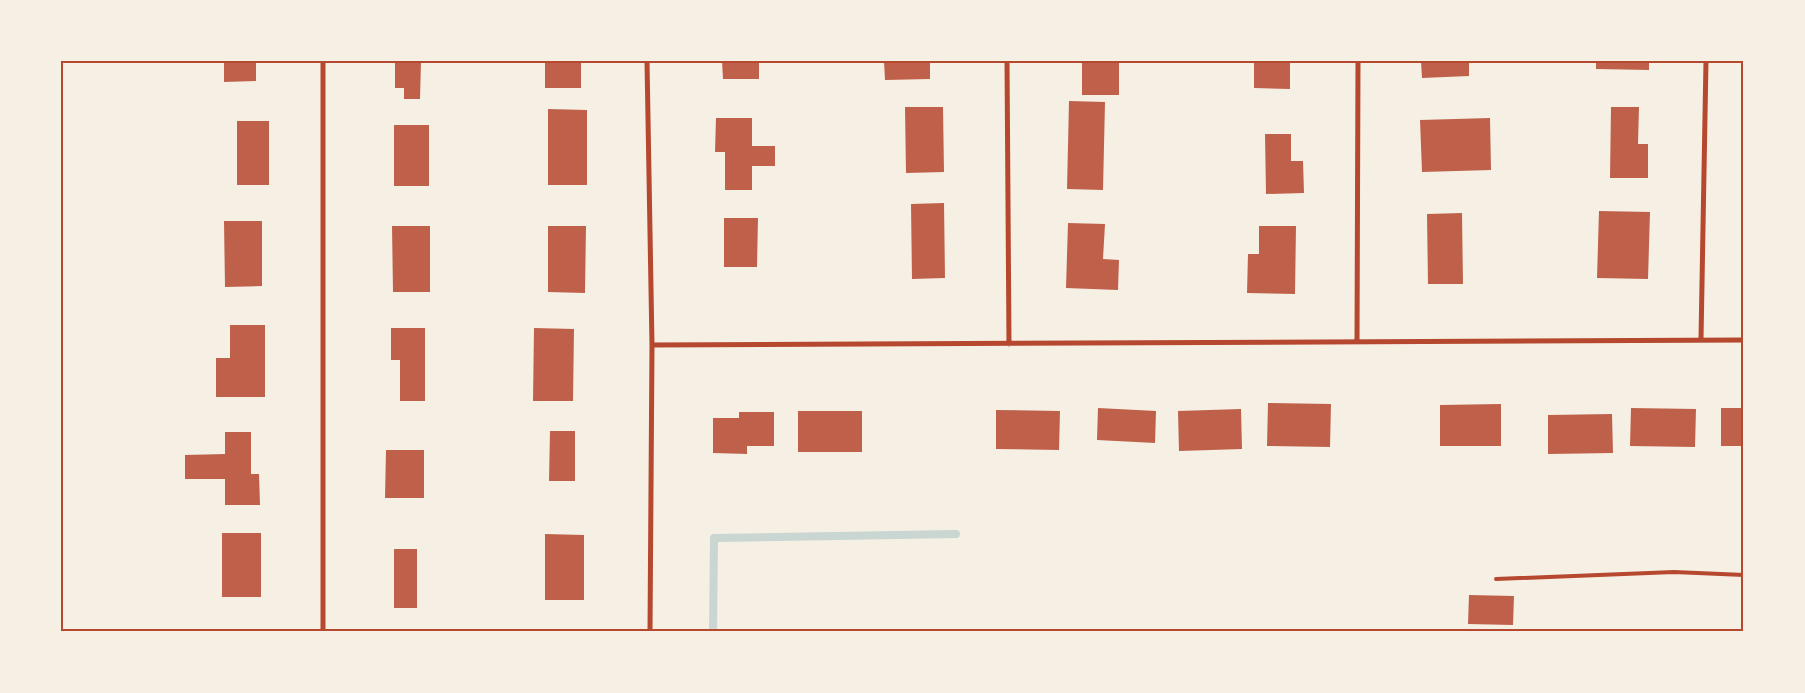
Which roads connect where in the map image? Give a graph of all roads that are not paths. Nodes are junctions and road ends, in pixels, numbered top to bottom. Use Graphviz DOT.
graph roads {
  1 [pos="323,61"];
  2 [pos="647,61"];
  3 [pos="1007,61"];
  4 [pos="1358,61"];
  5 [pos="1706,61"];
  6 [pos="1701,339"];
  7 [pos="1744,340"];
  8 [pos="1357,341"];
  9 [pos="1009,344"];
  10 [pos="652,345"];
  11 [pos="1744,575"];
  12 [pos="1496,579"];
  13 [pos="323,632"];
  14 [pos="650,632"];
  1 -- 13 [label="street"];
  2 -- 10 [label="street"];
  3 -- 9 [label="street"];
  4 -- 8 [label="street"];
  5 -- 6 [label="street"];
  6 -- 7 [label="street"];
  6 -- 8 [label="street"];
  8 -- 9 [label="street"];
  9 -- 10 [label="street"];
  10 -- 14 [label="street"];
  11 -- 12 [label="lane"];
}
